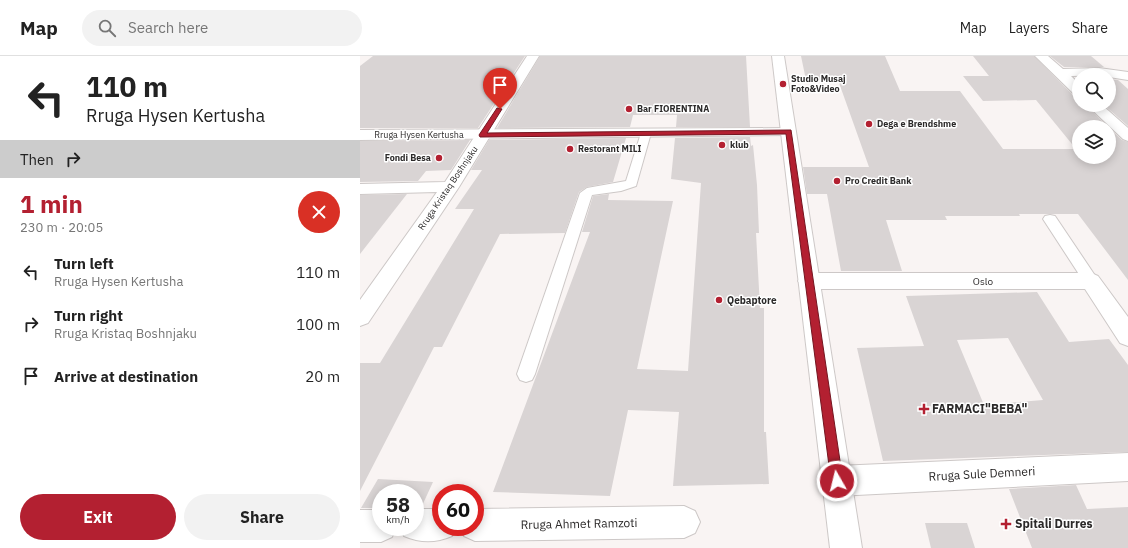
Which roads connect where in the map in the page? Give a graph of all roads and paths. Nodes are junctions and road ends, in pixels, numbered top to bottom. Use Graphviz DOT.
graph roads {
  1 [pos="533,56"];
  2 [pos="778,56"];
  3 [pos="1041,56"];
  4 [pos="1059,73"];
  5 [pos="1128,76"];
  6 [pos="1072,85"];
  7 [pos="1102,112"];
  8 [pos="789,132"];
  9 [pos="646,133"];
  10 [pos="360,135"];
  11 [pos="483,135"];
  12 [pos="1128,136"];
  13 [pos="450,187"];
  14 [pos="360,189"];
  15 [pos="1050,219"];
  16 [pos="809,281"];
  17 [pos="1091,282"];
  18 [pos="360,317"];
  19 [pos="1128,336"];
  20 [pos="526,374"];
  21 [pos="1128,467"];
  22 [pos="837,481"];
  23 [pos="684,522"];
  24 [pos="484,525"];
  25 [pos="360,526"];
  26 [pos="372,526"];
  27 [pos="846,548"];
  1 -- 11 [label="street, Rruga Kristaq Boshnjaku"];
  2 -- 8 [label="street"];
  3 -- 4 [label="street"];
  4 -- 5 [label="street"];
  4 -- 6 [label="street"];
  7 -- 12 [label="street"];
  8 -- 9 [label="street, Rruga Hysen Kertusha"];
  8 -- 16 [label="street"];
  9 -- 11 [label="street, Rruga Hysen Kertusha"];
  9 -- 20 [label="lane"];
  10 -- 11 [label="street, Rruga Hysen Kertusha"];
  11 -- 13 [label="street, Rruga Kristaq Boshnjaku"];
  13 -- 14 [label="street"];
  13 -- 18 [label="street, Rruga Kristaq Boshnjaku"];
  15 -- 17 [label="lane"];
  16 -- 17 [label="street, Oslo"];
  16 -- 22 [label="street"];
  17 -- 19 [label="street"];
  21 -- 22 [label="street, Rruga Sule Demneri"];
  22 -- 27 [label="street"];
  23 -- 24 [label="street, Rruga Ahmet Ramzoti"];
  25 -- 26 [label="street"];
}
